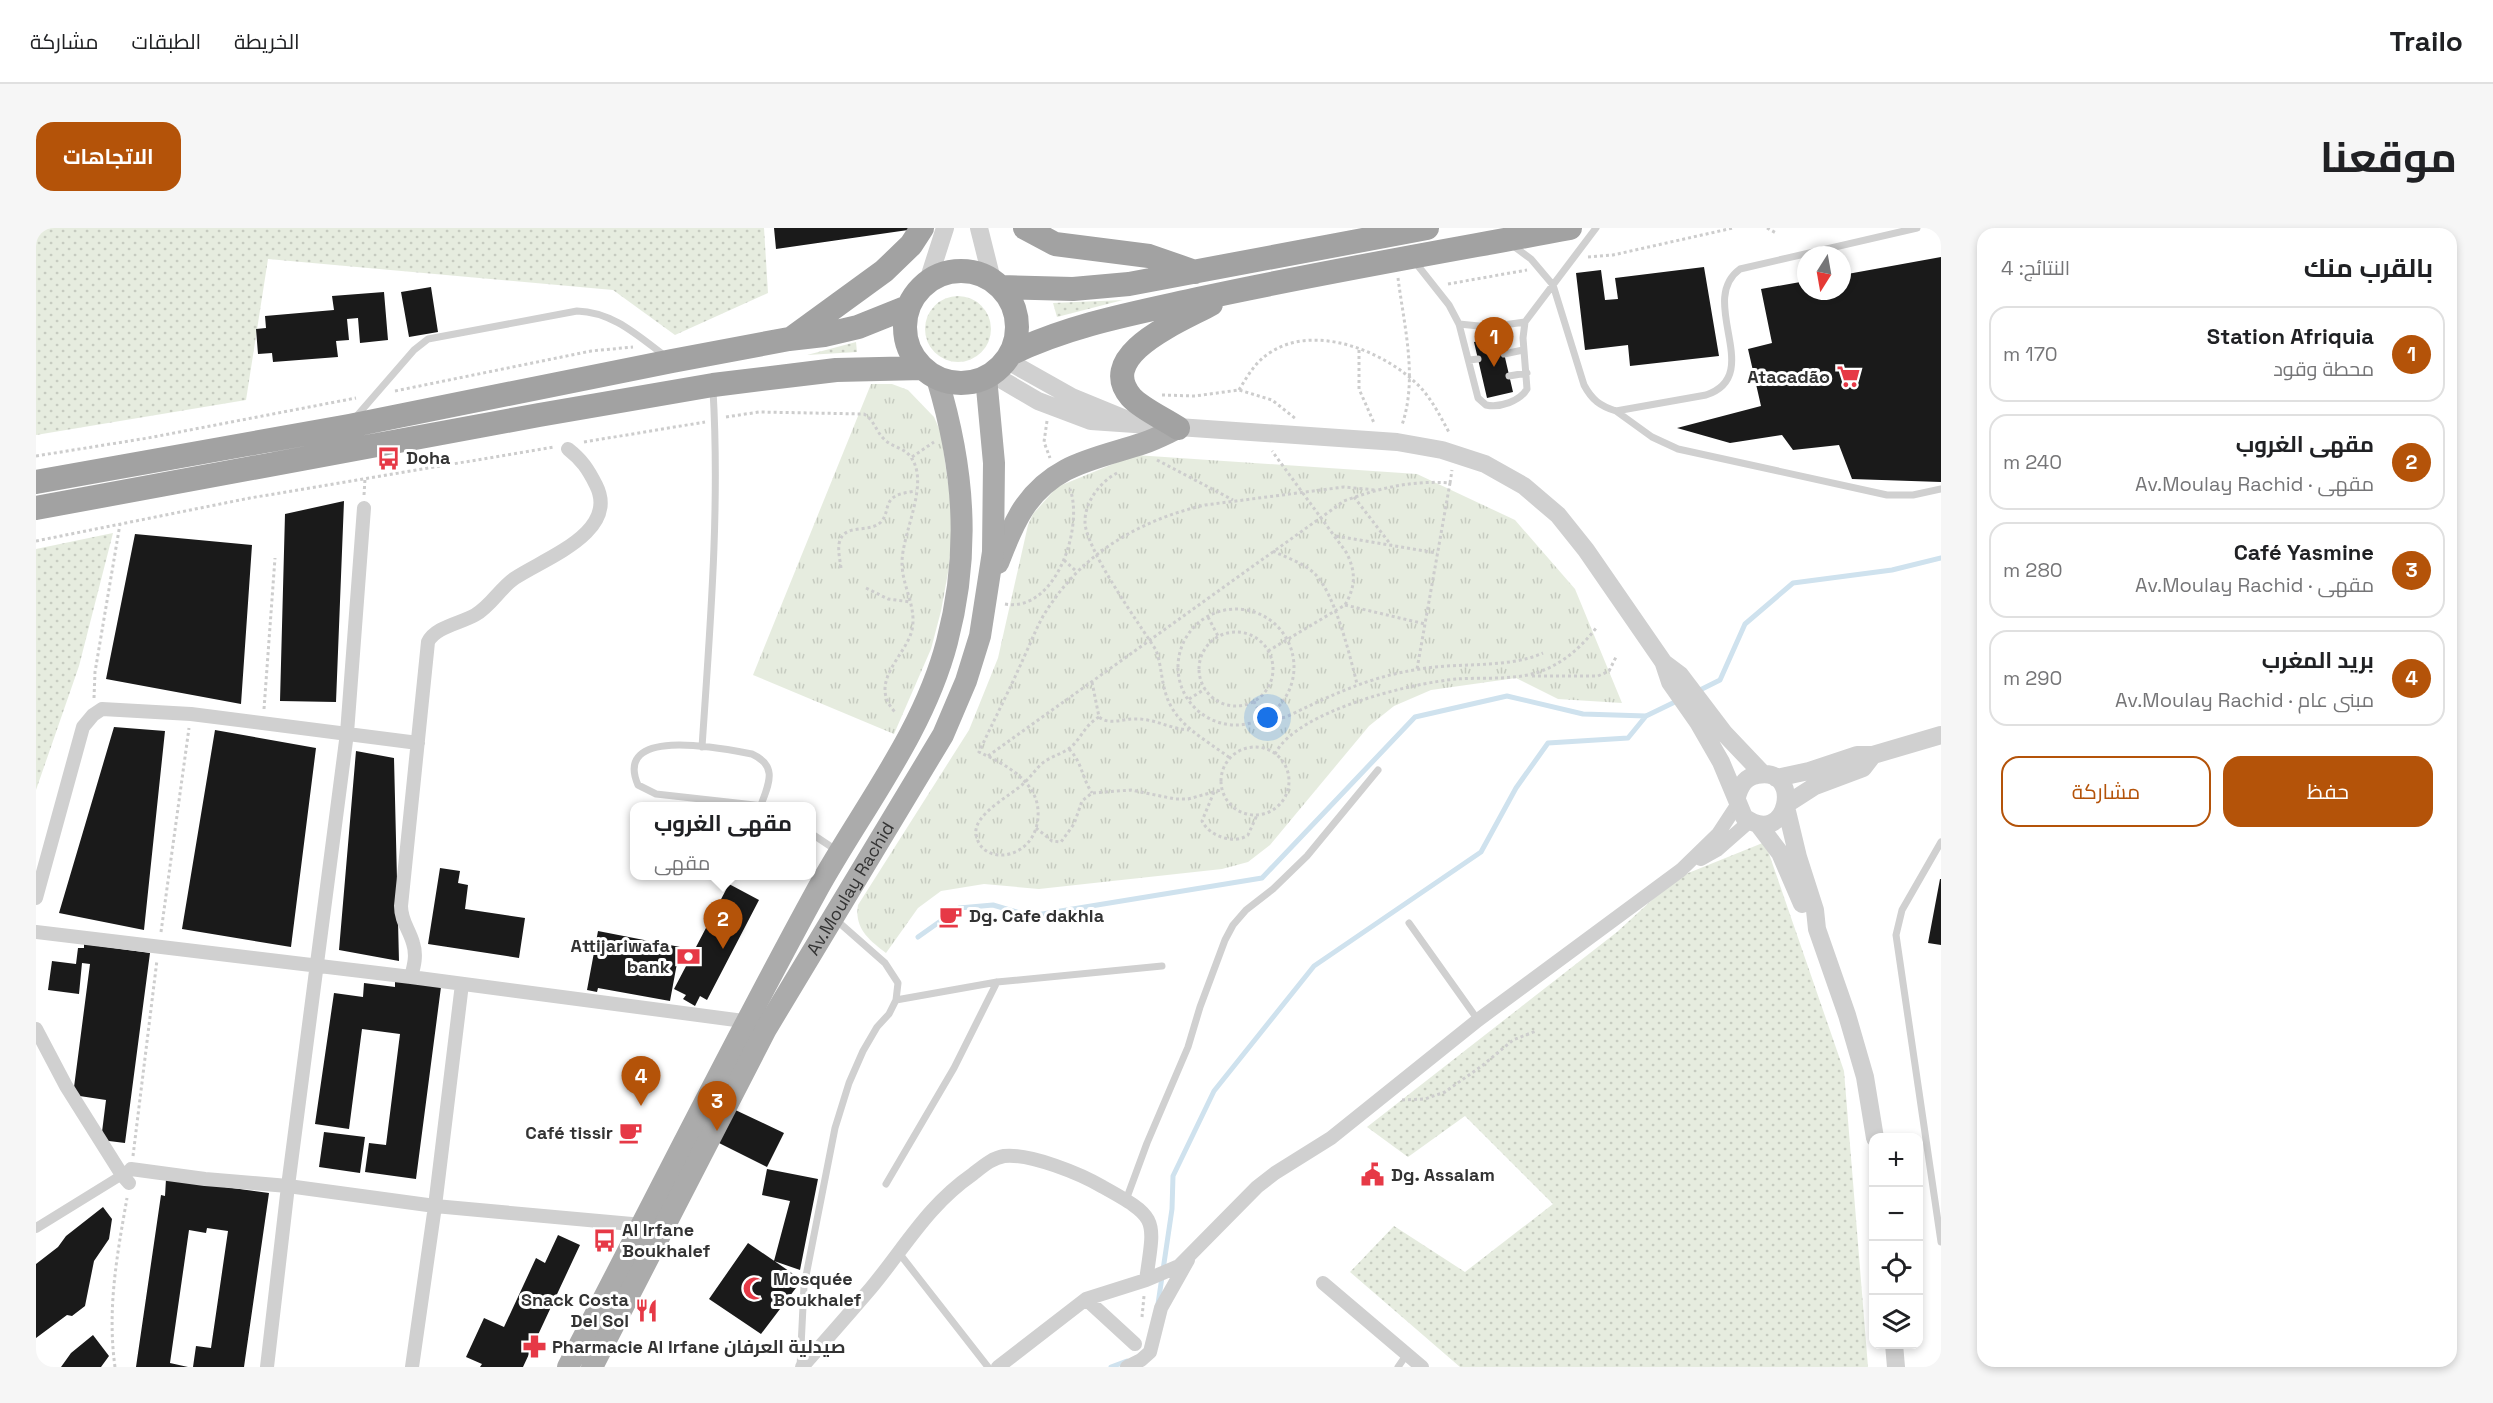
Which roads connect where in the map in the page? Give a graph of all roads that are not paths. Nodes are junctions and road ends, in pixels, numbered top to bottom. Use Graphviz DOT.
graph roads {
  1 [pos="922,228"];
  2 [pos="945,228"];
  3 [pos="979,228"];
  4 [pos="1025,228"];
  5 [pos="1427,228"];
  6 [pos="1570,228"];
  7 [pos="1596,228"];
  8 [pos="1917,228"];
  9 [pos="1505,240"];
  10 [pos="1404,259"];
  11 [pos="1195,272"];
  12 [pos="928,281"];
  13 [pos="996,284"];
  14 [pos="1553,285"];
  15 [pos="1234,292"];
  16 [pos="908,307"];
  17 [pos="1526,322"];
  18 [pos="1459,324"];
  19 [pos="789,339"];
  20 [pos="1524,350"];
  21 [pos="1504,354"];
  22 [pos="1478,358"];
  23 [pos="1469,360"];
  24 [pos="672,361"];
  25 [pos="999,366"];
  26 [pos="930,373"];
  27 [pos="1527,373"];
  28 [pos="1509,376"];
  29 [pos="1483,381"];
  30 [pos="1474,382"];
  31 [pos="713,385"];
  32 [pos="1616,411"];
  33 [pos="349,426"];
  34 [pos="1178,428"];
  35 [pos="569,446"];
  36 [pos="36,482"];
  37 [pos="1941,489"];
  38 [pos="36,508"];
  39 [pos="363,508"];
  40 [pos="990,581"];
  41 [pos="1703,718"];
  42 [pos="347,733"];
  43 [pos="1941,735"];
  44 [pos="418,743"];
  45 [pos="702,747"];
  46 [pos="1873,755"];
  47 [pos="1378,770"];
  48 [pos="1770,776"];
  49 [pos="1737,801"];
  50 [pos="727,802"];
  51 [pos="764,802"];
  52 [pos="1787,806"];
  53 [pos="1754,823"];
  54 [pos="816,837"];
  55 [pos="1941,842"];
  56 [pos="838,851"];
  57 [pos="1681,870"];
  58 [pos="36,898"];
  59 [pos="832,916"];
  60 [pos="1409,923"];
  61 [pos="1817,929"];
  62 [pos="36,932"];
  63 [pos="1162,966"];
  64 [pos="317,967"];
  65 [pos="411,977"];
  66 [pos="997,982"];
  67 [pos="462,984"];
  68 [pos="896,999"];
  69 [pos="1478,1020"];
  70 [pos="756,1024"];
  71 [pos="36,1029"];
  72 [pos="1874,1133"];
  73 [pos="127,1175"];
  74 [pos="886,1184"];
  75 [pos="288,1186"];
  76 [pos="1126,1200"];
  77 [pos="435,1206"];
  78 [pos="643,1225"];
  79 [pos="36,1228"];
  80 [pos="1941,1242"];
  81 [pos="1192,1252"];
  82 [pos="899,1253"];
  83 [pos="1149,1279"];
  84 [pos="1323,1283"];
  85 [pos="1086,1299"];
  86 [pos="1135,1344"];
  87 [pos="1894,1349"];
  88 [pos="1407,1354"];
  89 [pos="1007,1364"];
  90 [pos="267,1367"];
  91 [pos="412,1367"];
  92 [pos="568,1367"];
  93 [pos="592,1367"];
  94 [pos="801,1367"];
  95 [pos="988,1367"];
  96 [pos="1127,1367"];
  97 [pos="1398,1367"];
  98 [pos="1422,1367"];
  99 [pos="1896,1367"];
  1 -- 19 [label="highway"];
  2 -- 12 [label="street"];
  3 -- 13 [label="street"];
  4 -- 11 [label="highway"];
  5 -- 11 [label="highway"];
  6 -- 9 [label="highway"];
  7 -- 14 [label="lane"];
  8 -- 32 [label="lane"];
  9 -- 10 [label="highway"];
  9 -- 14 [label="lane"];
  10 -- 15 [label="highway"];
  10 -- 18 [label="lane"];
  11 -- 13 [label="highway"];
  12 -- 13 [label="highway"];
  12 -- 16 [label="highway"];
  13 -- 25 [label="highway"];
  14 -- 17 [label="lane"];
  14 -- 32 [label="lane"];
  15 -- 25 [label="highway"];
  15 -- 34 [label="highway"];
  16 -- 19 [label="highway"];
  16 -- 26 [label="highway"];
  17 -- 18 [label="lane"];
  17 -- 20 [label="lane"];
  18 -- 23 [label="lane"];
  19 -- 24 [label="highway"];
  20 -- 21 [label="lane"];
  20 -- 27 [label="lane"];
  22 -- 23 [label="lane"];
  23 -- 30 [label="lane"];
  24 -- 33 [label="highway"];
  24 -- 33 [label="lane"];
  25 -- 26 [label="highway"];
  25 -- 34 [label="street"];
  25 -- 40 [label="main road, Av.Moulay Rachid"];
  26 -- 31 [label="highway"];
  26 -- 56 [label="main road, Av.Moulay Rachid"];
  27 -- 28 [label="lane"];
  27 -- 30 [label="lane"];
  29 -- 30 [label="lane"];
  31 -- 38 [label="highway"];
  31 -- 45 [label="lane"];
  32 -- 37 [label="lane"];
  33 -- 36 [label="highway"];
  34 -- 40 [label="main road"];
  34 -- 41 [label="street"];
  35 -- 44 [label="street"];
  39 -- 42 [label="street"];
  40 -- 59 [label="main road, Av.Moulay Rachid"];
  41 -- 48 [label="street"];
  41 -- 49 [label="street"];
  42 -- 44 [label="street"];
  42 -- 58 [label="street"];
  42 -- 64 [label="street"];
  43 -- 46 [label="street"];
  44 -- 65 [label="street"];
  45 -- 50 [label="lane"];
  45 -- 51 [label="lane"];
  46 -- 48 [label="street"];
  46 -- 52 [label="street"];
  47 -- 76 [label="lane"];
  48 -- 49 [label="street"];
  48 -- 52 [label="street"];
  49 -- 53 [label="street"];
  49 -- 57 [label="street"];
  52 -- 53 [label="street"];
  52 -- 61 [label="street"];
  53 -- 57 [label="street"];
  53 -- 61 [label="street"];
  54 -- 56 [label="lane"];
  55 -- 80 [label="lane"];
  56 -- 70 [label="main road, Av.Moulay Rachid"];
  57 -- 69 [label="street"];
  59 -- 68 [label="lane"];
  59 -- 70 [label="main road, Av.Moulay Rachid"];
  60 -- 69 [label="lane"];
  61 -- 72 [label="street"];
  62 -- 64 [label="street"];
  63 -- 66 [label="lane"];
  64 -- 65 [label="street"];
  64 -- 75 [label="street"];
  65 -- 67 [label="street"];
  66 -- 68 [label="lane"];
  66 -- 74 [label="lane"];
  67 -- 70 [label="street"];
  67 -- 77 [label="street"];
  68 -- 94 [label="lane"];
  69 -- 81 [label="street"];
  70 -- 78 [label="main road, Av.Moulay Rachid"];
  70 -- 93 [label="main road, Av.Moulay Rachid"];
  71 -- 73 [label="street"];
  73 -- 75 [label="street"];
  73 -- 79 [label="street"];
  75 -- 77 [label="street"];
  75 -- 90 [label="street"];
  76 -- 82 [label="street"];
  76 -- 83 [label="street"];
  77 -- 78 [label="street"];
  77 -- 91 [label="street"];
  78 -- 92 [label="main road, Av.Moulay Rachid"];
  81 -- 83 [label="street"];
  81 -- 96 [label="street"];
  82 -- 94 [label="street"];
  82 -- 95 [label="lane"];
  83 -- 85 [label="street"];
  84 -- 88 [label="street"];
  85 -- 86 [label="street"];
  85 -- 89 [label="street"];
  87 -- 99 [label="street"];
  88 -- 97 [label="lane"];
  88 -- 98 [label="street"];
}
